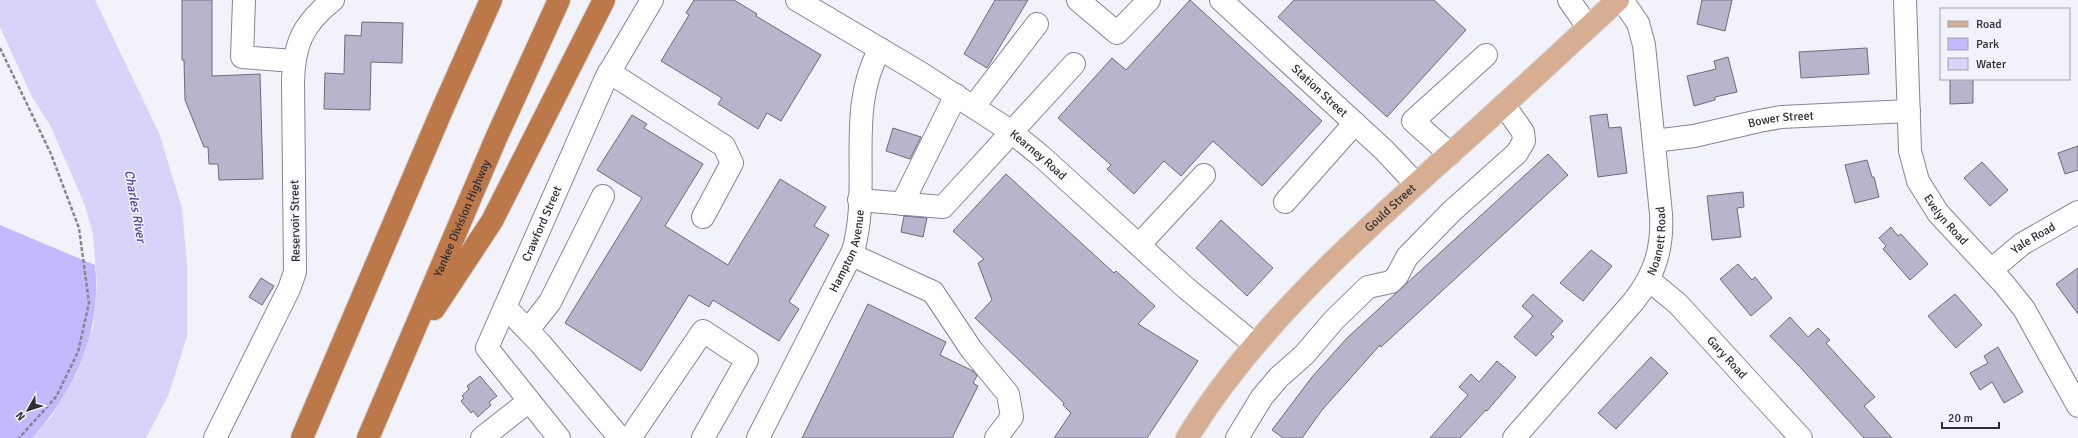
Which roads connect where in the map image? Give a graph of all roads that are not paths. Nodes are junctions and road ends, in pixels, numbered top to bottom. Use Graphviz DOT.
graph roads {
  1 [pos="244,0"];
  2 [pos="333,0"];
  3 [pos="486,0"];
  4 [pos="492,0"];
  5 [pos="559,0"];
  6 [pos="604,0"];
  7 [pos="652,0"];
  8 [pos="797,0"];
  9 [pos="1149,0"];
  10 [pos="1221,0"];
  11 [pos="1569,0"];
  12 [pos="1618,0"];
  13 [pos="1622,0"];
  14 [pos="1905,0"];
  15 [pos="1082,1"];
  16 [pos="1037,24"];
  17 [pos="479,26"];
  18 [pos="1588,27"];
  19 [pos="880,49"];
  20 [pos="1486,55"];
  21 [pos="294,61"];
  22 [pos="1074,64"];
  23 [pos="609,72"];
  24 [pos="956,95"];
  25 [pos="1504,105"];
  26 [pos="974,106"];
  27 [pos="1910,111"];
  28 [pos="1355,123"];
  29 [pos="1011,132"];
  30 [pos="1654,141"];
  31 [pos="1450,154"];
  32 [pos="1204,175"];
  33 [pos="1416,184"];
  34 [pos="603,196"];
  35 [pos="859,200"];
  36 [pos="1285,202"];
  37 [pos="902,204"];
  38 [pos="2078,212"];
  39 [pos="703,217"];
  40 [pos="1139,245"];
  41 [pos="852,255"];
  42 [pos="1991,270"];
  43 [pos="1649,280"];
  44 [pos="505,307"];
  45 [pos="528,330"];
  46 [pos="1254,344"];
  47 [pos="404,355"];
  48 [pos="529,401"];
  49 [pos="2078,406"];
  50 [pos="214,438"];
  51 [pos="302,438"];
  52 [pos="368,438"];
  53 [pos="482,438"];
  54 [pos="559,438"];
  55 [pos="620,438"];
  56 [pos="630,438"];
  57 [pos="703,438"];
  58 [pos="758,438"];
  59 [pos="996,438"];
  60 [pos="1187,438"];
  61 [pos="1237,438"];
  62 [pos="1514,438"];
  63 [pos="1801,438"];
  1 -- 21 [label="street"];
  2 -- 21 [label="street, Reservoir Street"];
  3 -- 17 [label="highway"];
  4 -- 17 [label="highway"];
  5 -- 47 [label="highway, Yankee Division Highway"];
  6 -- 47 [label="highway"];
  7 -- 23 [label="street, Crawford Street"];
  8 -- 19 [label="street, Kearney Road"];
  9 -- 15 [label="street"];
  10 -- 28 [label="street, Station Street"];
  11 -- 18 [label="street"];
  12 -- 18 [label="main road, Gould Street"];
  13 -- 30 [label="street, Noanett Road"];
  14 -- 27 [label="street, Evelyn Road"];
  16 -- 26 [label="street"];
  17 -- 51 [label="highway"];
  18 -- 25 [label="main road, Gould Street"];
  19 -- 24 [label="street, Kearney Road"];
  19 -- 35 [label="street, Hampton Avenue"];
  20 -- 31 [label="street"];
  21 -- 50 [label="street, Reservoir Street"];
  22 -- 29 [label="street"];
  23 -- 39 [label="street"];
  23 -- 44 [label="street, Crawford Street"];
  24 -- 26 [label="street, Kearney Road"];
  24 -- 37 [label="street"];
  25 -- 31 [label="main road, Gould Street"];
  25 -- 61 [label="street"];
  26 -- 29 [label="street, Kearney Road"];
  27 -- 30 [label="street, Bower Street"];
  27 -- 42 [label="street, Evelyn Road"];
  28 -- 33 [label="street, Station Street"];
  28 -- 36 [label="street"];
  29 -- 37 [label="street"];
  29 -- 40 [label="street, Kearney Road"];
  30 -- 43 [label="street, Noanett Road"];
  31 -- 33 [label="main road, Gould Street"];
  32 -- 40 [label="street"];
  33 -- 46 [label="main road, Gould Street"];
  34 -- 45 [label="street"];
  35 -- 37 [label="street"];
  35 -- 41 [label="street, Hampton Avenue"];
  38 -- 42 [label="street, Yale Road"];
  40 -- 46 [label="street, Kearney Road"];
  41 -- 58 [label="street, Hampton Avenue"];
  41 -- 59 [label="street"];
  42 -- 49 [label="street, Evelyn Road"];
  43 -- 62 [label="street, Noanett Road"];
  43 -- 63 [label="street, Gary Road"];
  44 -- 45 [label="street"];
  44 -- 48 [label="street, Crawford Street"];
  45 -- 55 [label="street"];
  46 -- 60 [label="main road, Gould Street"];
  47 -- 52 [label="highway, Yankee Division Highway"];
  48 -- 53 [label="street"];
  48 -- 54 [label="street, Crawford Street"];
  56 -- 57 [label="street"];
}
